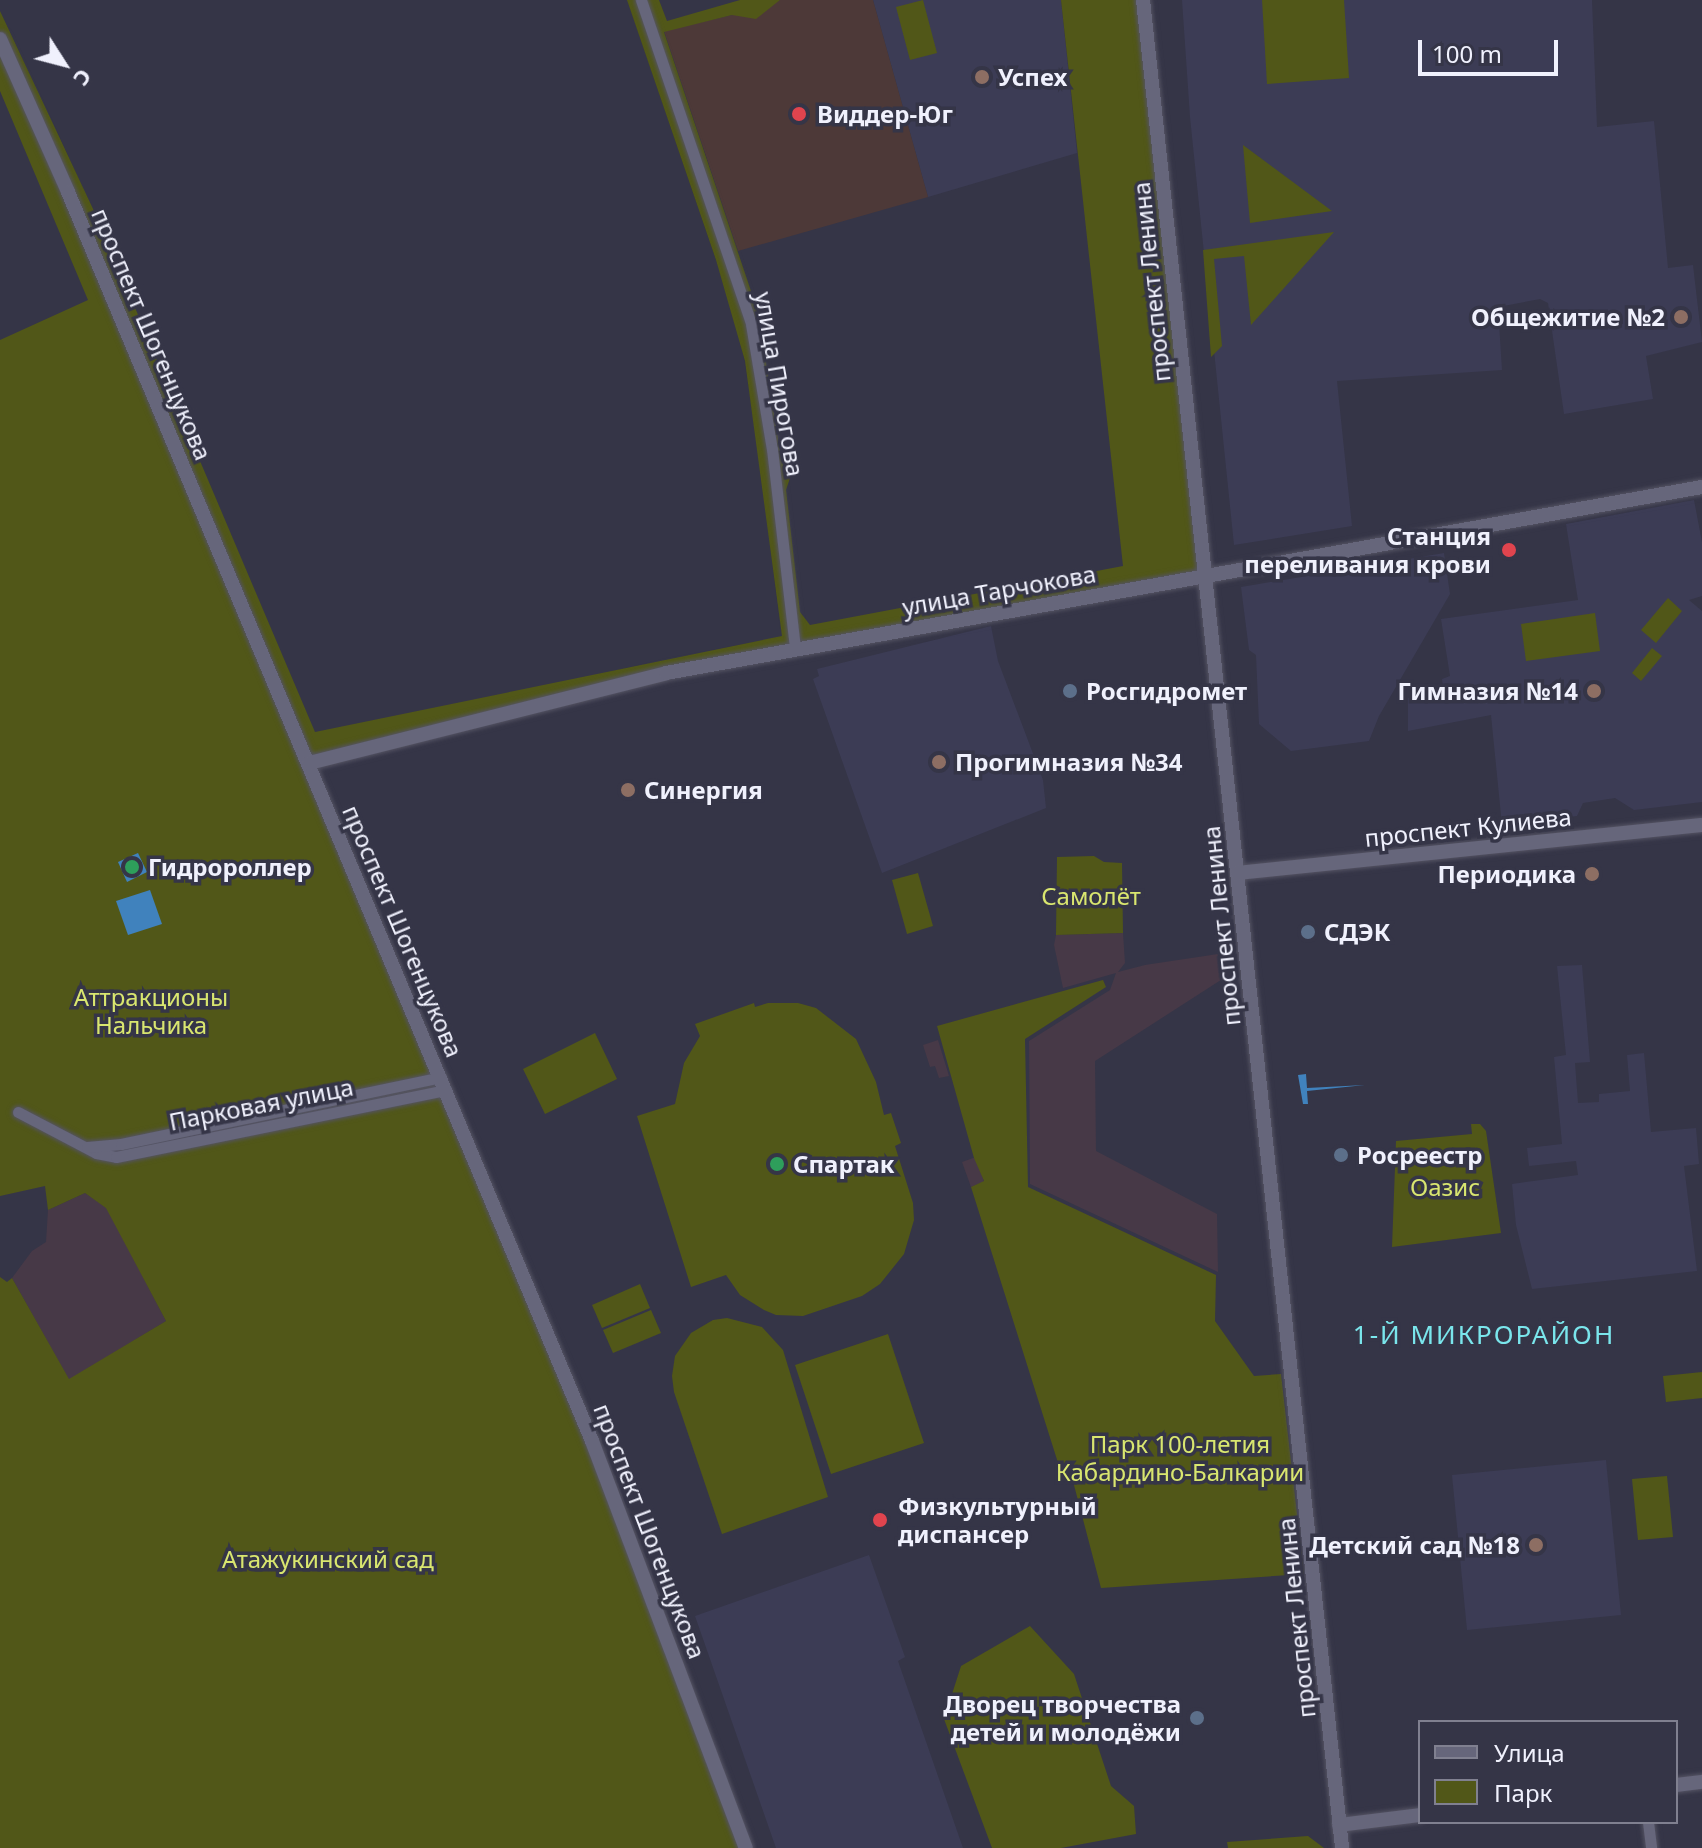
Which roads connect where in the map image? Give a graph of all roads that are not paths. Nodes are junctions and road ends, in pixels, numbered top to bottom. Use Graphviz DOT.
graph roads {
  1 [pos="641,0"];
  2 [pos="1143,0"];
  3 [pos="0,39"];
  4 [pos="1702,487"];
  5 [pos="1206,576"];
  6 [pos="795,648"];
  7 [pos="309,763"];
  8 [pos="1702,825"];
  9 [pos="1237,873"];
  10 [pos="443,1084"];
  11 [pos="18,1112"];
  12 [pos="1702,1782"];
  13 [pos="1678,1785"];
  14 [pos="1418,1815"];
  15 [pos="1648,1824"];
  16 [pos="1339,1825"];
  17 [pos="746,1848"];
  18 [pos="1342,1848"];
  19 [pos="1651,1848"];
  1 -- 6 [label="street, улица Пирогова"];
  2 -- 5 [label="street, проспект Ленина"];
  3 -- 7 [label="street, проспект Шогенцукова"];
  4 -- 5 [label="street, улица Тарчокова"];
  5 -- 6 [label="street, улица Тарчокова"];
  5 -- 9 [label="street, проспект Ленина"];
  6 -- 7 [label="street, улица Тарчокова"];
  7 -- 10 [label="street, проспект Шогенцукова"];
  8 -- 9 [label="street, проспект Кулиева"];
  9 -- 16 [label="street, проспект Ленина"];
  10 -- 11 [label="street, Парковая улица"];
  10 -- 17 [label="street, проспект Шогенцукова"];
  12 -- 13 [label="street"];
  14 -- 16 [label="street"];
  15 -- 19 [label="street"];
  16 -- 18 [label="street, проспект Ленина"];
}
